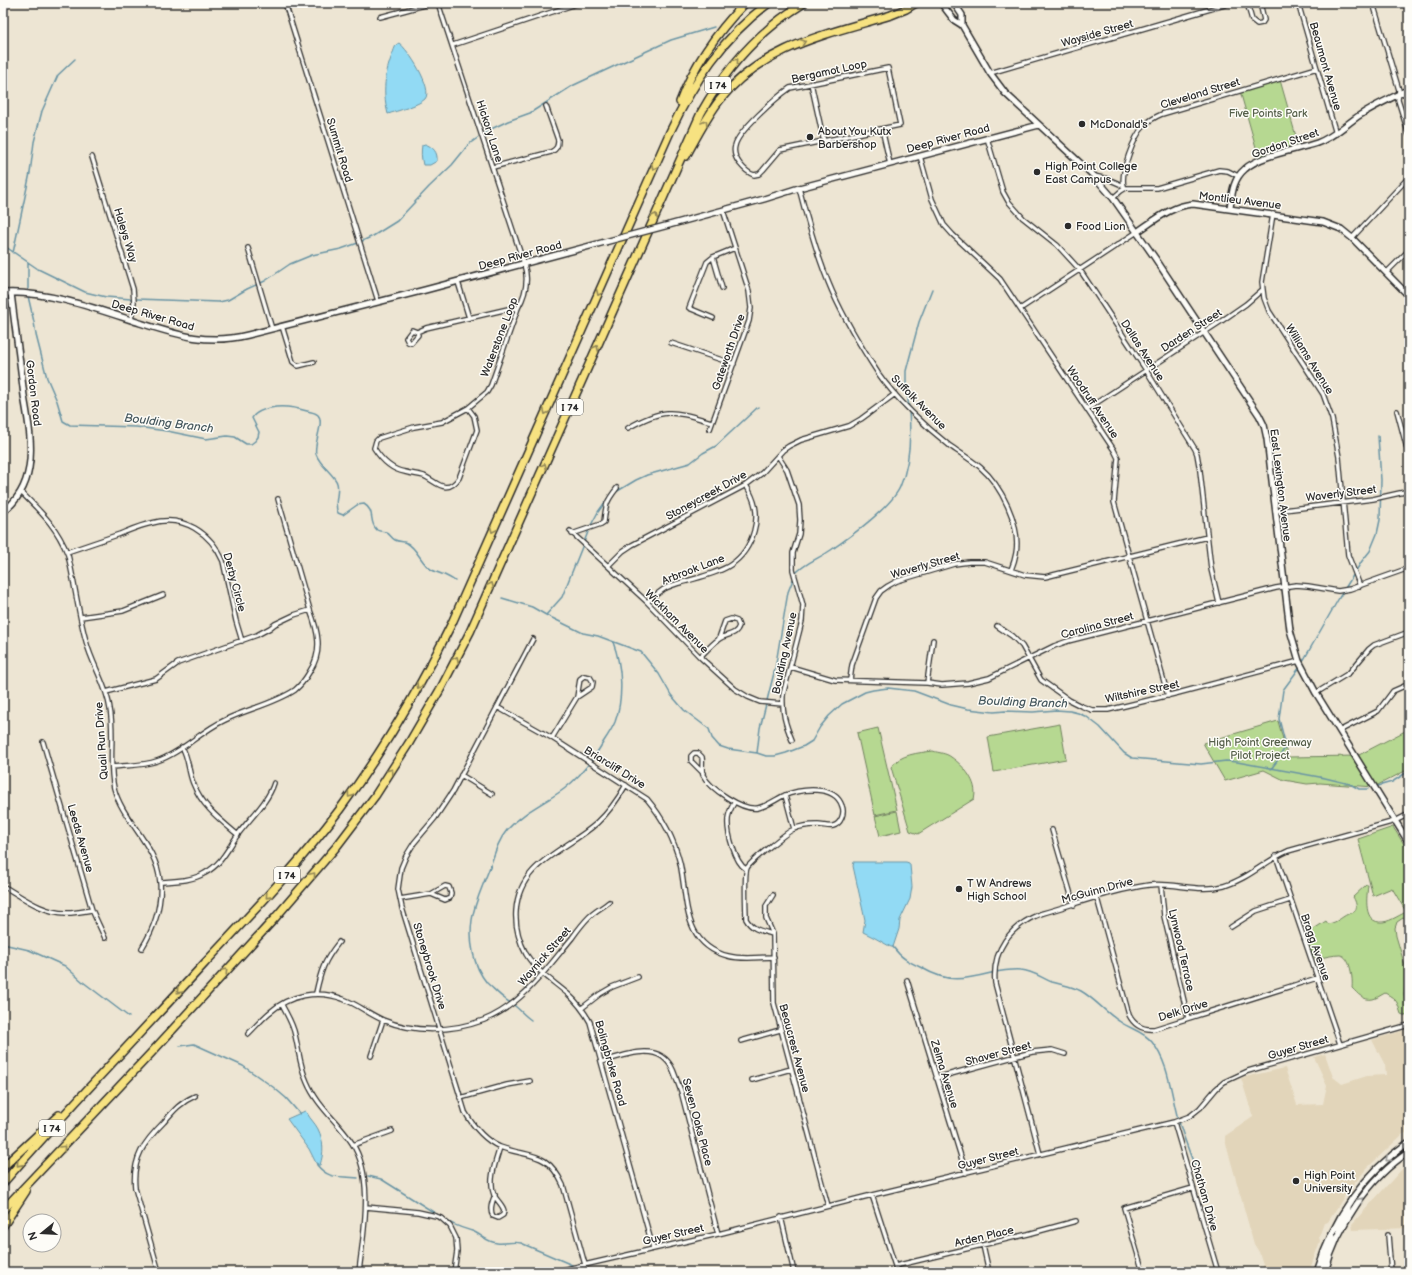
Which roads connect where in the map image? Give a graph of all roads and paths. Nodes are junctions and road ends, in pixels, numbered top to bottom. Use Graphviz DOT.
graph roads {
  1 [pos="285,3"];
  2 [pos="432,3"];
  3 [pos="438,3"];
  4 [pos="579,3"];
  5 [pos="745,3"];
  6 [pos="769,3"];
  7 [pos="804,3"];
  8 [pos="916,3"];
  9 [pos="941,3"];
  10 [pos="954,3"];
  11 [pos="1231,3"];
  12 [pos="1247,3"];
  13 [pos="1260,3"];
  14 [pos="1298,3"];
  15 [pos="1373,3"];
  16 [pos="380,18"];
  17 [pos="962,25"];
  18 [pos="453,45"];
  19 [pos="1317,68"];
  20 [pos="990,73"];
  21 [pos="811,83"];
  22 [pos="1409,89"];
  23 [pos="1398,95"];
  24 [pos="546,106"];
  25 [pos="1039,125"];
  26 [pos="882,129"];
  27 [pos="670,132"];
  28 [pos="1336,134"];
  29 [pos="1409,135"];
  30 [pos="987,138"];
  31 [pos="824,142"];
  32 [pos="920,156"];
  33 [pos="92,158"];
  34 [pos="890,164"];
  35 [pos="493,167"];
  36 [pos="1094,176"];
  37 [pos="1123,176"];
  38 [pos="1238,176"];
  39 [pos="1409,177"];
  40 [pos="1112,181"];
  41 [pos="1125,187"];
  42 [pos="799,188"];
  43 [pos="665,193"];
  44 [pos="1113,198"];
  45 [pos="1230,208"];
  46 [pos="723,210"];
  47 [pos="1273,214"];
  48 [pos="1137,232"];
  49 [pos="1352,238"];
  50 [pos="248,248"];
  51 [pos="735,248"];
  52 [pos="1409,250"];
  53 [pos="713,257"];
  54 [pos="524,264"];
  55 [pos="1080,270"];
  56 [pos="1386,272"];
  57 [pos="458,282"];
  58 [pos="722,288"];
  59 [pos="1262,290"];
  60 [pos="3,293"];
  61 [pos="11,293"];
  62 [pos="1409,296"];
  63 [pos="378,301"];
  64 [pos="518,308"];
  65 [pos="1020,309"];
  66 [pos="469,318"];
  67 [pos="713,318"];
  68 [pos="131,320"];
  69 [pos="282,326"];
  70 [pos="272,329"];
  71 [pos="418,332"];
  72 [pos="1204,332"];
  73 [pos="671,342"];
  74 [pos="314,362"];
  75 [pos="734,364"];
  76 [pos="1146,370"];
  77 [pos="895,394"];
  78 [pos="468,408"];
  79 [pos="1087,409"];
  80 [pos="1396,411"];
  81 [pos="712,422"];
  82 [pos="628,428"];
  83 [pos="710,429"];
  84 [pos="778,456"];
  85 [pos="1409,456"];
  86 [pos="746,485"];
  87 [pos="617,488"];
  88 [pos="1409,491"];
  89 [pos="21,492"];
  90 [pos="278,499"];
  91 [pos="1343,502"];
  92 [pos="1276,511"];
  93 [pos="3,512"];
  94 [pos="1207,537"];
  95 [pos="67,552"];
  96 [pos="1129,555"];
  97 [pos="608,566"];
  98 [pos="1409,568"];
  99 [pos="1011,570"];
  100 [pos="1284,586"];
  101 [pos="1360,586"];
  102 [pos="163,596"];
  103 [pos="647,602"];
  104 [pos="1219,603"];
  105 [pos="310,610"];
  106 [pos="81,617"];
  107 [pos="1147,621"];
  108 [pos="997,626"];
  109 [pos="1409,632"];
  110 [pos="719,638"];
  111 [pos="532,640"];
  112 [pos="933,640"];
  113 [pos="242,641"];
  114 [pos="700,657"];
  115 [pos="1030,658"];
  116 [pos="1299,662"];
  117 [pos="791,667"];
  118 [pos="850,680"];
  119 [pos="927,683"];
  120 [pos="1409,684"];
  121 [pos="106,692"];
  122 [pos="1316,693"];
  123 [pos="1168,696"];
  124 [pos="577,697"];
  125 [pos="783,704"];
  126 [pos="498,707"];
  127 [pos="1339,731"];
  128 [pos="552,738"];
  129 [pos="792,740"];
  130 [pos="43,742"];
  131 [pos="182,747"];
  132 [pos="112,767"];
  133 [pos="703,773"];
  134 [pos="461,775"];
  135 [pos="274,782"];
  136 [pos="626,785"];
  137 [pos="492,794"];
  138 [pos="785,795"];
  139 [pos="734,803"];
  140 [pos="1409,814"];
  141 [pos="1395,821"];
  142 [pos="794,829"];
  143 [pos="1052,830"];
  144 [pos="238,835"];
  145 [pos="1409,843"];
  146 [pos="1276,856"];
  147 [pos="746,869"];
  148 [pos="160,882"];
  149 [pos="1161,885"];
  150 [pos="3,886"];
  151 [pos="431,894"];
  152 [pos="774,895"];
  153 [pos="400,898"];
  154 [pos="1097,898"];
  155 [pos="1290,900"];
  156 [pos="609,902"];
  157 [pos="1074,905"];
  158 [pos="92,910"];
  159 [pos="1231,927"];
  160 [pos="773,934"];
  161 [pos="105,938"];
  162 [pos="339,942"];
  163 [pos="142,948"];
  164 [pos="774,957"];
  165 [pos="542,973"];
  166 [pos="638,977"];
  167 [pos="1317,978"];
  168 [pos="907,980"];
  169 [pos="316,993"];
  170 [pos="282,1005"];
  171 [pos="582,1008"];
  172 [pos="1188,1018"];
  173 [pos="383,1020"];
  174 [pos="1409,1025"];
  175 [pos="439,1029"];
  176 [pos="780,1030"];
  177 [pos="248,1034"];
  178 [pos="741,1041"];
  179 [pos="1340,1044"];
  180 [pos="1065,1054"];
  181 [pos="370,1056"];
  182 [pos="1014,1058"];
  183 [pos="602,1062"];
  184 [pos="791,1069"];
  185 [pos="102,1074"];
  186 [pos="936,1078"];
  187 [pos="752,1080"];
  188 [pos="530,1081"];
  189 [pos="194,1096"];
  190 [pos="460,1098"];
  191 [pos="1174,1122"];
  192 [pos="392,1131"];
  193 [pos="1409,1142"];
  194 [pos="353,1145"];
  195 [pos="500,1147"];
  196 [pos="1409,1152"];
  197 [pos="1040,1154"];
  198 [pos="3,1167"];
  199 [pos="966,1173"];
  200 [pos="36,1176"];
  201 [pos="3,1183"];
  202 [pos="1193,1188"];
  203 [pos="494,1195"];
  204 [pos="872,1195"];
  205 [pos="1348,1204"];
  206 [pos="828,1206"];
  207 [pos="366,1207"];
  208 [pos="3,1210"];
  209 [pos="781,1217"];
  210 [pos="1076,1221"];
  211 [pos="3,1226"];
  212 [pos="1340,1232"];
  213 [pos="718,1234"];
  214 [pos="1331,1234"];
  215 [pos="1388,1235"];
  216 [pos="983,1245"];
  217 [pos="653,1248"];
  218 [pos="585,1265"];
  219 [pos="895,1266"];
  220 [pos="159,1272"];
  221 [pos="359,1272"];
  222 [pos="454,1272"];
  223 [pos="554,1272"];
  224 [pos="587,1272"];
  225 [pos="794,1272"];
  226 [pos="897,1272"];
  227 [pos="989,1272"];
  228 [pos="1143,1272"];
  229 [pos="1218,1272"];
  230 [pos="1317,1272"];
  231 [pos="1322,1272"];
  232 [pos="1325,1272"];
  233 [pos="1391,1272"];
  1 -- 63 [label="street, Summit Road"];
  2 -- 16 [label="street"];
  3 -- 18 [label="street, Hickory Lane"];
  4 -- 18 [label="street"];
  5 -- 27 [label="highway"];
  6 -- 27 [label="highway, I 74"];
  43 -- 7 [label="highway, I 74, one-way"];
  43 -- 8 [label="highway, one-way"];
  9 -- 17 [label="street"];
  10 -- 17 [label="street"];
  11 -- 20 [label="street, Wayside Street"];
  12 -- 13 [label="street"];
  14 -- 19 [label="street, Beaumont Avenue"];
  15 -- 23 [label="street"];
  17 -- 20 [label="street, East Lexington Avenue"];
  18 -- 35 [label="street, Hickory Lane"];
  19 -- 28 [label="street, Beaumont Avenue"];
  19 -- 37 [label="street, Cleveland Street"];
  20 -- 25 [label="street, East Lexington Avenue"];
  21 -- 26 [label="street, Bergamot Loop"];
  21 -- 31 [label="street"];
  21 -- 31 [label="street, Bergamot Loop"];
  22 -- 23 [label="street, Gordon Street"];
  23 -- 28 [label="street, Gordon Street"];
  23 -- 29 [label="street"];
  24 -- 35 [label="street"];
  25 -- 30 [label="street, Deep River Road"];
  25 -- 36 [label="street, East Lexington Avenue"];
  26 -- 31 [label="street, Bergamot Loop"];
  26 -- 34 [label="street"];
  27 -- 185 [label="highway, I 74, one-way"];
  28 -- 38 [label="street, Gordon Street"];
  30 -- 32 [label="street, Deep River Road"];
  30 -- 55 [label="street, Dallas Avenue"];
  32 -- 34 [label="street, Deep River Road"];
  32 -- 65 [label="street, Woodruff Avenue"];
  33 -- 68 [label="street, Haleys Way"];
  34 -- 42 [label="street, Deep River Road"];
  35 -- 54 [label="street, Hickory Lane"];
  36 -- 40 [label="street"];
  36 -- 44 [label="street, East Lexington Avenue"];
  37 -- 40 [label="street"];
  37 -- 41 [label="street, Cleveland Street"];
  38 -- 41 [label="street"];
  38 -- 45 [label="street"];
  39 -- 49 [label="street"];
  40 -- 41 [label="street"];
  41 -- 44 [label="street"];
  42 -- 46 [label="street, Deep River Road"];
  42 -- 77 [label="street, Suffolk Avenue"];
  200 -- 43 [label="highway, I 74, one-way"];
  44 -- 48 [label="street, East Lexington Avenue"];
  45 -- 47 [label="street, Montlieu Avenue"];
  45 -- 48 [label="street, Montlieu Avenue"];
  46 -- 51 [label="street, Gateworth Drive"];
  46 -- 54 [label="street, Deep River Road, bridge"];
  47 -- 49 [label="street, Montlieu Avenue"];
  47 -- 59 [label="street, Williams Avenue"];
  48 -- 55 [label="street, Montlieu Avenue"];
  48 -- 72 [label="street, East Lexington Avenue"];
  49 -- 56 [label="street, Montlieu Avenue"];
  50 -- 70 [label="street"];
  51 -- 53 [label="street"];
  51 -- 75 [label="street, Gateworth Drive"];
  52 -- 56 [label="street"];
  53 -- 58 [label="street"];
  53 -- 67 [label="street"];
  54 -- 57 [label="street, Deep River Road"];
  54 -- 64 [label="street, Waterstone Loop"];
  55 -- 65 [label="street, Montlieu Avenue"];
  55 -- 76 [label="street, Dallas Avenue"];
  56 -- 62 [label="street, Montlieu Avenue"];
  57 -- 63 [label="street, Deep River Road"];
  57 -- 66 [label="street"];
  59 -- 72 [label="street, Darden Street"];
  59 -- 91 [label="street, Williams Avenue"];
  60 -- 61 [label="street, Deep River Road"];
  61 -- 68 [label="street, Deep River Road"];
  61 -- 89 [label="street, Gordon Road"];
  63 -- 69 [label="street, Deep River Road"];
  64 -- 66 [label="street"];
  64 -- 78 [label="street, Waterstone Loop"];
  65 -- 79 [label="street, Woodruff Avenue"];
  66 -- 71 [label="street"];
  68 -- 70 [label="street, Deep River Road"];
  69 -- 70 [label="street, Deep River Road"];
  69 -- 74 [label="street"];
  72 -- 76 [label="street, Darden Street"];
  72 -- 92 [label="street, East Lexington Avenue"];
  73 -- 75 [label="street"];
  75 -- 81 [label="street, Gateworth Drive"];
  76 -- 79 [label="street, Darden Street"];
  76 -- 94 [label="street, Dallas Avenue"];
  77 -- 84 [label="street, Stoneycreek Drive"];
  77 -- 99 [label="street, Suffolk Avenue"];
  78 -- 78 [label="street, Waterstone Loop"];
  79 -- 96 [label="street, Woodruff Avenue"];
  80 -- 85 [label="street"];
  81 -- 82 [label="street"];
  81 -- 83 [label="street, Gateworth Drive"];
  84 -- 86 [label="street, Stoneycreek Drive"];
  84 -- 117 [label="street, Boulding Avenue"];
  86 -- 97 [label="street, Stoneycreek Drive"];
  86 -- 103 [label="street, Arbrook Lane"];
  87 -- 97 [label="street, Wickham Avenue"];
  88 -- 91 [label="street, Waverly Street"];
  89 -- 93 [label="street, Gordon Road"];
  89 -- 95 [label="street, Quail Run Drive"];
  90 -- 105 [label="street"];
  91 -- 92 [label="street, Waverly Street"];
  91 -- 101 [label="street, Williams Avenue"];
  92 -- 100 [label="street, East Lexington Avenue"];
  94 -- 96 [label="street, Waverly Street"];
  94 -- 104 [label="street, Dallas Avenue"];
  95 -- 106 [label="street, Quail Run Drive"];
  95 -- 113 [label="street, Derby Circle"];
  96 -- 99 [label="street, Waverly Street"];
  96 -- 107 [label="street, Woodruff Avenue"];
  97 -- 103 [label="street, Wickham Avenue"];
  98 -- 101 [label="street, Carolina Street"];
  99 -- 118 [label="street, Waverly Street"];
  100 -- 101 [label="street, Carolina Street"];
  100 -- 104 [label="street, Carolina Street"];
  100 -- 116 [label="street, East Lexington Avenue"];
  102 -- 106 [label="street"];
  103 -- 114 [label="street, Wickham Avenue"];
  104 -- 107 [label="street, Carolina Street"];
  105 -- 113 [label="street"];
  105 -- 131 [label="street"];
  106 -- 121 [label="street, Quail Run Drive"];
  107 -- 115 [label="street, Carolina Street"];
  107 -- 123 [label="street, Woodruff Avenue"];
  108 -- 115 [label="street, Wiltshire Street"];
  109 -- 122 [label="street"];
  110 -- 110 [label="street"];
  110 -- 114 [label="street"];
  111 -- 126 [label="street, Stoneybrook Drive"];
  112 -- 119 [label="street"];
  113 -- 121 [label="street"];
  114 -- 125 [label="street, Wickham Avenue"];
  115 -- 119 [label="street, Carolina Street"];
  115 -- 123 [label="street, Wiltshire Street"];
  116 -- 122 [label="street, East Lexington Avenue"];
  116 -- 123 [label="street, Wiltshire Street"];
  117 -- 118 [label="street, Carolina Street"];
  117 -- 125 [label="street, Boulding Avenue"];
  118 -- 119 [label="street, Carolina Street"];
  120 -- 127 [label="street"];
  121 -- 132 [label="street, Quail Run Drive"];
  122 -- 127 [label="street, East Lexington Avenue"];
  124 -- 124 [label="street"];
  124 -- 128 [label="street"];
  125 -- 129 [label="street, Boulding Avenue"];
  126 -- 128 [label="street, Briarcliff Drive"];
  126 -- 134 [label="street, Stoneybrook Drive"];
  127 -- 141 [label="street, East Lexington Avenue"];
  128 -- 136 [label="street, Briarcliff Drive"];
  130 -- 158 [label="street, Leeds Avenue"];
  131 -- 132 [label="street"];
  131 -- 144 [label="street"];
  132 -- 148 [label="street, Quail Run Drive"];
  133 -- 133 [label="street"];
  133 -- 139 [label="street"];
  134 -- 137 [label="street"];
  134 -- 153 [label="street, Stoneybrook Drive"];
  135 -- 144 [label="street"];
  136 -- 164 [label="street, Briarcliff Drive"];
  136 -- 165 [label="street, Bolingbroke Road"];
  138 -- 139 [label="street"];
  138 -- 142 [label="street"];
  138 -- 142 [label="street"];
  139 -- 147 [label="street"];
  140 -- 141 [label="street, McGuinn Drive"];
  141 -- 145 [label="street, East Lexington Avenue"];
  141 -- 146 [label="street, McGuinn Drive"];
  142 -- 147 [label="street"];
  143 -- 157 [label="street"];
  144 -- 148 [label="street"];
  146 -- 149 [label="street, McGuinn Drive"];
  146 -- 155 [label="street, Bragg Avenue"];
  147 -- 160 [label="street"];
  148 -- 163 [label="street, Quail Run Drive"];
  149 -- 154 [label="street, McGuinn Drive"];
  149 -- 172 [label="street, Lynwood Terrace"];
  150 -- 158 [label="street"];
  151 -- 151 [label="street"];
  151 -- 153 [label="street"];
  152 -- 160 [label="street, Beaucrest Avenue"];
  153 -- 175 [label="street, Stoneybrook Drive"];
  154 -- 157 [label="street, McGuinn Drive"];
  154 -- 172 [label="street, Delk Drive"];
  155 -- 159 [label="street"];
  155 -- 167 [label="street, Bragg Avenue"];
  156 -- 165 [label="street, Waynick Street"];
  157 -- 182 [label="street, McGuinn Drive"];
  158 -- 161 [label="street, Leeds Avenue"];
  160 -- 164 [label="street, Beaucrest Avenue"];
  162 -- 169 [label="street"];
  164 -- 176 [label="street, Beaucrest Avenue"];
  165 -- 171 [label="street, Bolingbroke Road"];
  165 -- 175 [label="street, Waynick Street"];
  166 -- 171 [label="street"];
  167 -- 172 [label="street, Delk Drive"];
  167 -- 179 [label="street, Bragg Avenue"];
  168 -- 186 [label="street, Zelma Avenue"];
  169 -- 170 [label="street, Waynick Street"];
  169 -- 173 [label="street, Waynick Street"];
  170 -- 177 [label="street, Waynick Street"];
  170 -- 194 [label="street"];
  171 -- 183 [label="street, Bolingbroke Road"];
  173 -- 175 [label="street, Waynick Street"];
  173 -- 181 [label="street"];
  174 -- 179 [label="street, Guyer Street"];
  175 -- 190 [label="street, Stoneybrook Drive"];
  176 -- 178 [label="street"];
  176 -- 184 [label="street, Beaucrest Avenue"];
  179 -- 191 [label="street, Guyer Street"];
  180 -- 182 [label="street, Shaver Street"];
  182 -- 186 [label="street, Shaver Street"];
  182 -- 197 [label="street, McGuinn Drive"];
  183 -- 213 [label="street, Seven Oaks Place"];
  183 -- 217 [label="street, Bolingbroke Road"];
  184 -- 187 [label="street"];
  184 -- 206 [label="street, Beaucrest Avenue"];
  185 -- 198 [label="highway"];
  185 -- 201 [label="highway, I 74, one-way"];
  186 -- 199 [label="street, Zelma Avenue"];
  188 -- 190 [label="street"];
  189 -- 220 [label="street"];
  190 -- 195 [label="street, Stoneybrook Drive"];
  191 -- 197 [label="street, Guyer Street"];
  191 -- 202 [label="street, Chatham Drive"];
  192 -- 194 [label="street"];
  193 -- 205 [label="street, one-way"];
  194 -- 207 [label="street"];
  195 -- 203 [label="street"];
  195 -- 218 [label="street, Stoneybrook Drive"];
  212 -- 196 [label="street, one-way"];
  197 -- 199 [label="street, Guyer Street"];
  199 -- 204 [label="street, Guyer Street"];
  200 -- 208 [label="highway, I 74"];
  200 -- 211 [label="highway"];
  202 -- 228 [label="street"];
  202 -- 229 [label="street, Chatham Drive"];
  203 -- 203 [label="street"];
  204 -- 206 [label="street, Guyer Street"];
  204 -- 219 [label="street"];
  205 -- 212 [label="street"];
  205 -- 214 [label="street"];
  206 -- 209 [label="street, Guyer Street"];
  207 -- 221 [label="street"];
  207 -- 222 [label="street"];
  209 -- 213 [label="street, Guyer Street"];
  209 -- 225 [label="street"];
  210 -- 216 [label="street, Arden Place"];
  212 -- 232 [label="street"];
  213 -- 217 [label="street, Guyer Street"];
  214 -- 230 [label="street"];
  214 -- 231 [label="street"];
  215 -- 233 [label="street"];
  216 -- 219 [label="street, Arden Place"];
  216 -- 227 [label="street"];
  217 -- 218 [label="street, Guyer Street"];
  218 -- 223 [label="street, Guyer Street"];
  218 -- 224 [label="street, Stoneybrook Drive"];
  219 -- 226 [label="street"];
}
